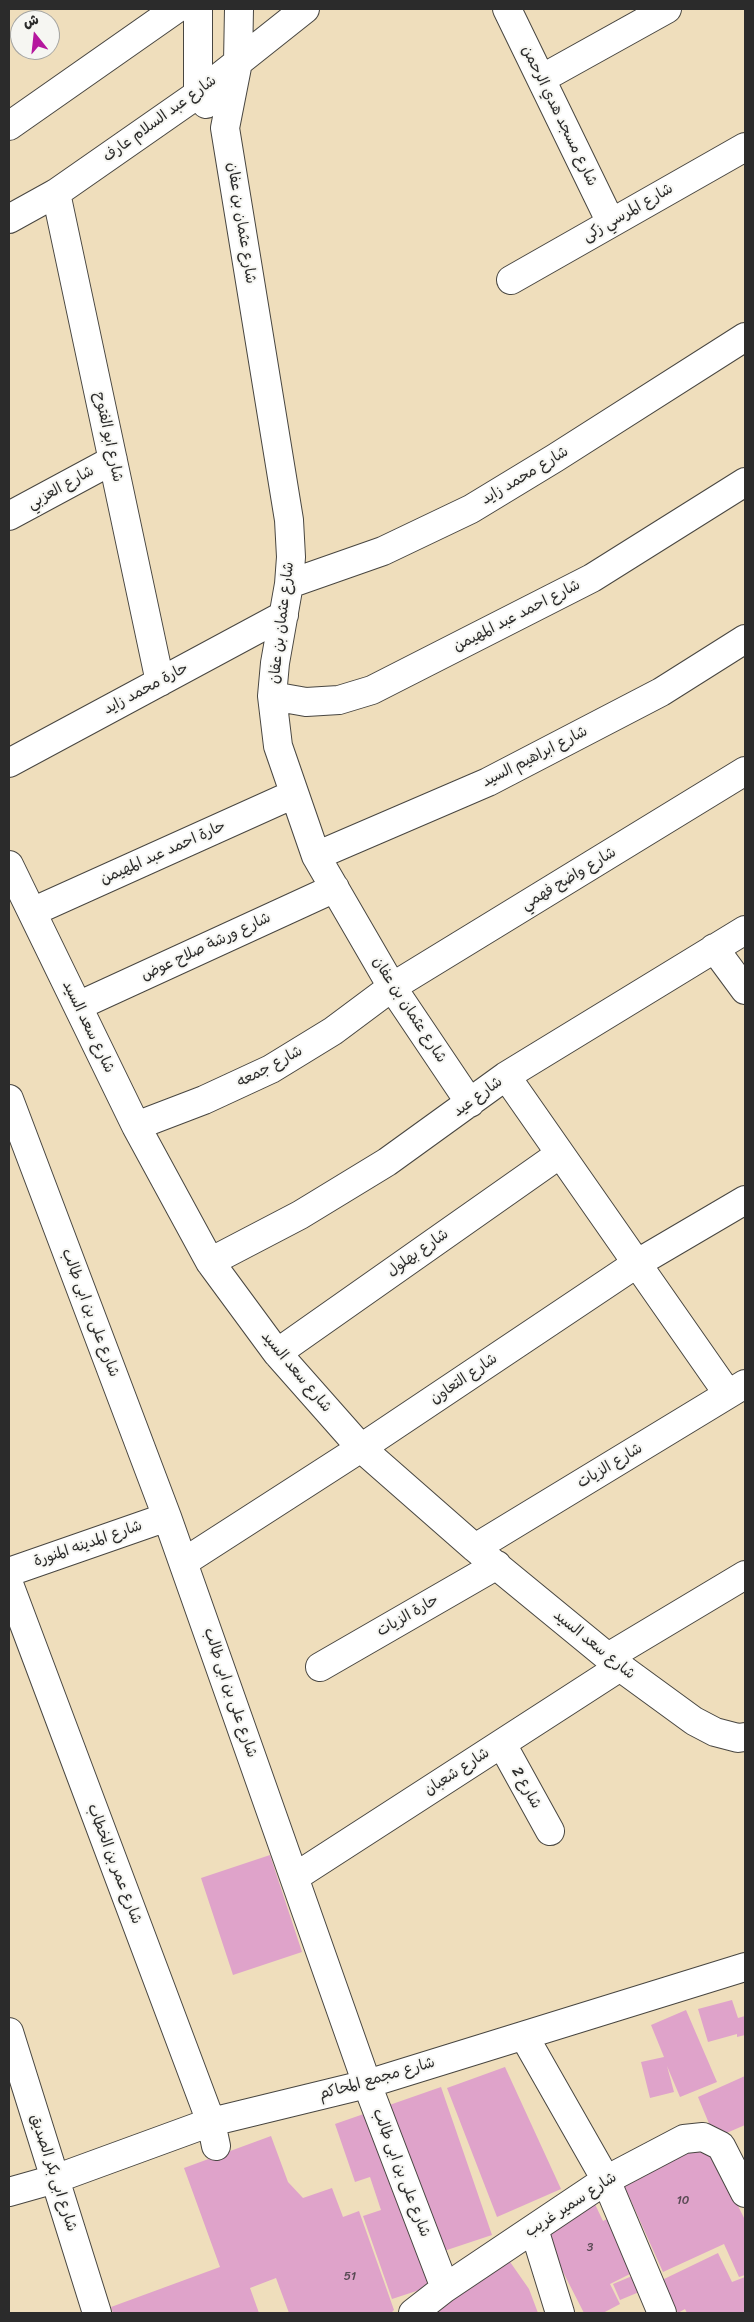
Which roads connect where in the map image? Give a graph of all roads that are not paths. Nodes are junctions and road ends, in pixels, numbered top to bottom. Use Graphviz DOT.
graph roads {
  1 [pos="176,9"];
  2 [pos="198,9"];
  3 [pos="239,9"];
  4 [pos="305,9"];
  5 [pos="507,9"];
  6 [pos="667,9"];
  7 [pos="238,62"];
  8 [pos="541,80"];
  9 [pos="198,94"];
  10 [pos="9,126"];
  11 [pos="225,128"];
  12 [pos="745,146"];
  13 [pos="56,193"];
  14 [pos="9,219"];
  15 [pos="611,224"];
  16 [pos="511,280"];
  17 [pos="745,337"];
  18 [pos="113,460"];
  19 [pos="745,482"];
  20 [pos="9,516"];
  21 [pos="289,584"];
  22 [pos="284,615"];
  23 [pos="745,639"];
  24 [pos="160,682"];
  25 [pos="272,696"];
  26 [pos="9,763"];
  27 [pos="745,771"];
  28 [pos="294,794"];
  29 [pos="316,856"];
  30 [pos="9,865"];
  31 [pos="334,888"];
  32 [pos="32,912"];
  33 [pos="745,930"];
  34 [pos="714,948"];
  35 [pos="392,987"];
  36 [pos="745,990"];
  37 [pos="78,1006"];
  38 [pos="506,1076"];
  39 [pos="9,1099"];
  40 [pos="470,1103"];
  41 [pos="136,1126"];
  42 [pos="560,1154"];
  43 [pos="745,1200"];
  44 [pos="210,1262"];
  45 [pos="636,1264"];
  46 [pos="277,1353"];
  47 [pos="737,1389"];
  48 [pos="361,1448"];
  49 [pos="167,1517"];
  50 [pos="475,1548"];
  51 [pos="184,1562"];
  52 [pos="497,1565"];
  53 [pos="9,1572"];
  54 [pos="745,1576"];
  55 [pos="9,1584"];
  56 [pos="614,1662"];
  57 [pos="320,1668"];
  58 [pos="745,1737"];
  59 [pos="502,1744"];
  60 [pos="550,1831"];
  61 [pos="295,1877"];
  62 [pos="745,1967"];
  63 [pos="9,2032"];
  64 [pos="524,2036"];
  65 [pos="367,2084"];
  66 [pos="214,2134"];
  67 [pos="738,2160"];
  68 [pos="55,2180"];
  69 [pos="606,2180"];
  70 [pos="9,2192"];
  71 [pos="745,2193"];
  72 [pos="534,2229"];
  73 [pos="445,2288"];
  74 [pos="98,2313"];
  75 [pos="413,2313"];
  76 [pos="560,2313"];
  77 [pos="662,2313"];
  1 -- 10 [label="street"];
  2 -- 9 [label="street"];
  3 -- 7 [label="street, شارع عثمان بن عفان"];
  4 -- 7 [label="street, شارع عبد السلام عارف"];
  5 -- 8 [label="street, شارع مسجد هدي الرحمن"];
  6 -- 8 [label="street"];
  7 -- 9 [label="street, شارع عبد السلام عارف"];
  7 -- 11 [label="street, شارع عثمان بن عفان"];
  8 -- 15 [label="street, شارع مسجد هدي الرحمن"];
  9 -- 11 [label="street, شارع عثمان بن عفان"];
  9 -- 13 [label="street, شارع عبد السلام عارف"];
  11 -- 21 [label="street, شارع عثمان بن عفان"];
  12 -- 15 [label="street, شارع المرسي زكى"];
  13 -- 14 [label="street, شارع عبد السلام عارف"];
  13 -- 18 [label="street, شارع ابو الفتوح"];
  15 -- 16 [label="street, شارع المرسي زكى"];
  17 -- 21 [label="street, شارع محمد زايد"];
  18 -- 20 [label="street, شارع العزبي"];
  18 -- 24 [label="street, شارع ابو الفتوح"];
  19 -- 25 [label="street, شارع احمد عبد المهيمن"];
  21 -- 22 [label="street, شارع عثمان بن عفان"];
  22 -- 24 [label="street, حارة محمد زايد"];
  22 -- 25 [label="street, شارع عثمان بن عفان"];
  23 -- 29 [label="street, شارع ابراهيم السيد"];
  24 -- 26 [label="street, حارة محمد زايد"];
  25 -- 28 [label="street, شارع عثمان بن عفان"];
  27 -- 35 [label="street, شارع واضح فهمي"];
  28 -- 29 [label="street, شارع عثمان بن عفان"];
  28 -- 32 [label="street, حارة احمد عبد المهيمن"];
  29 -- 31 [label="street, شارع عثمان بن عفان"];
  30 -- 32 [label="street, شارع سعد السيد"];
  31 -- 35 [label="street, شارع عثمان بن عفان"];
  31 -- 37 [label="street, شارع ورشة صلاح عوض"];
  32 -- 37 [label="street, شارع سعد السيد"];
  33 -- 34 [label="street, شارع عيد"];
  34 -- 36 [label="street"];
  34 -- 38 [label="street, شارع عيد"];
  35 -- 40 [label="street, شارع عثمان بن عفان"];
  35 -- 41 [label="street, شارع جمعه"];
  37 -- 41 [label="street, شارع سعد السيد"];
  38 -- 40 [label="street, شارع عيد"];
  38 -- 42 [label="street"];
  39 -- 49 [label="street, شارع على بن ابى طالب"];
  40 -- 44 [label="street, شارع عيد"];
  41 -- 44 [label="street, شارع سعد السيد"];
  42 -- 45 [label="street"];
  42 -- 46 [label="street, شارع بهلول"];
  43 -- 45 [label="street, شارع التعاون"];
  44 -- 46 [label="street, شارع سعد السيد"];
  45 -- 47 [label="street"];
  45 -- 48 [label="street, شارع التعاون"];
  46 -- 48 [label="street, شارع سعد السيد"];
  47 -- 50 [label="street, شارع الزيات"];
  48 -- 50 [label="street, شارع سعد السيد"];
  48 -- 51 [label="street, شارع التعاون"];
  49 -- 51 [label="street, شارع على بن ابى طالب"];
  49 -- 53 [label="street, شارع المدينه المنورة"];
  50 -- 52 [label="street, شارع سعد السيد"];
  51 -- 61 [label="street, شارع على بن ابى طالب"];
  52 -- 56 [label="street, شارع سعد السيد"];
  52 -- 57 [label="street, حارة الزيات"];
  54 -- 56 [label="street, شارع شعبان"];
  55 -- 66 [label="street, شارع عمر بن الخطاب"];
  56 -- 58 [label="street, شارع سعد السيد"];
  56 -- 59 [label="street, شارع شعبان"];
  59 -- 60 [label="street, شارع 2"];
  59 -- 61 [label="street, شارع شعبان"];
  61 -- 65 [label="street, شارع على بن ابى طالب"];
  62 -- 64 [label="street, شارع مجمع المحاكم"];
  63 -- 68 [label="street, شارع ابى بكر الصديق"];
  64 -- 65 [label="street, شارع مجمع المحاكم"];
  64 -- 69 [label="street"];
  65 -- 66 [label="street, شارع مجمع المحاكم"];
  65 -- 73 [label="street, شارع على بن ابى طالب"];
  66 -- 68 [label="street, شارع مجمع المحاكم"];
  67 -- 69 [label="street, شارع سمير غريب"];
  67 -- 71 [label="street, شارع سمير غريب"];
  68 -- 70 [label="street, شارع مجمع المحاكم"];
  68 -- 74 [label="street, شارع ابى بكر الصديق"];
  69 -- 72 [label="street, شارع سمير غريب"];
  69 -- 77 [label="street"];
  72 -- 73 [label="street, شارع سمير غريب"];
  72 -- 76 [label="street"];
  73 -- 75 [label="street, شارع سمير غريب"];
}
